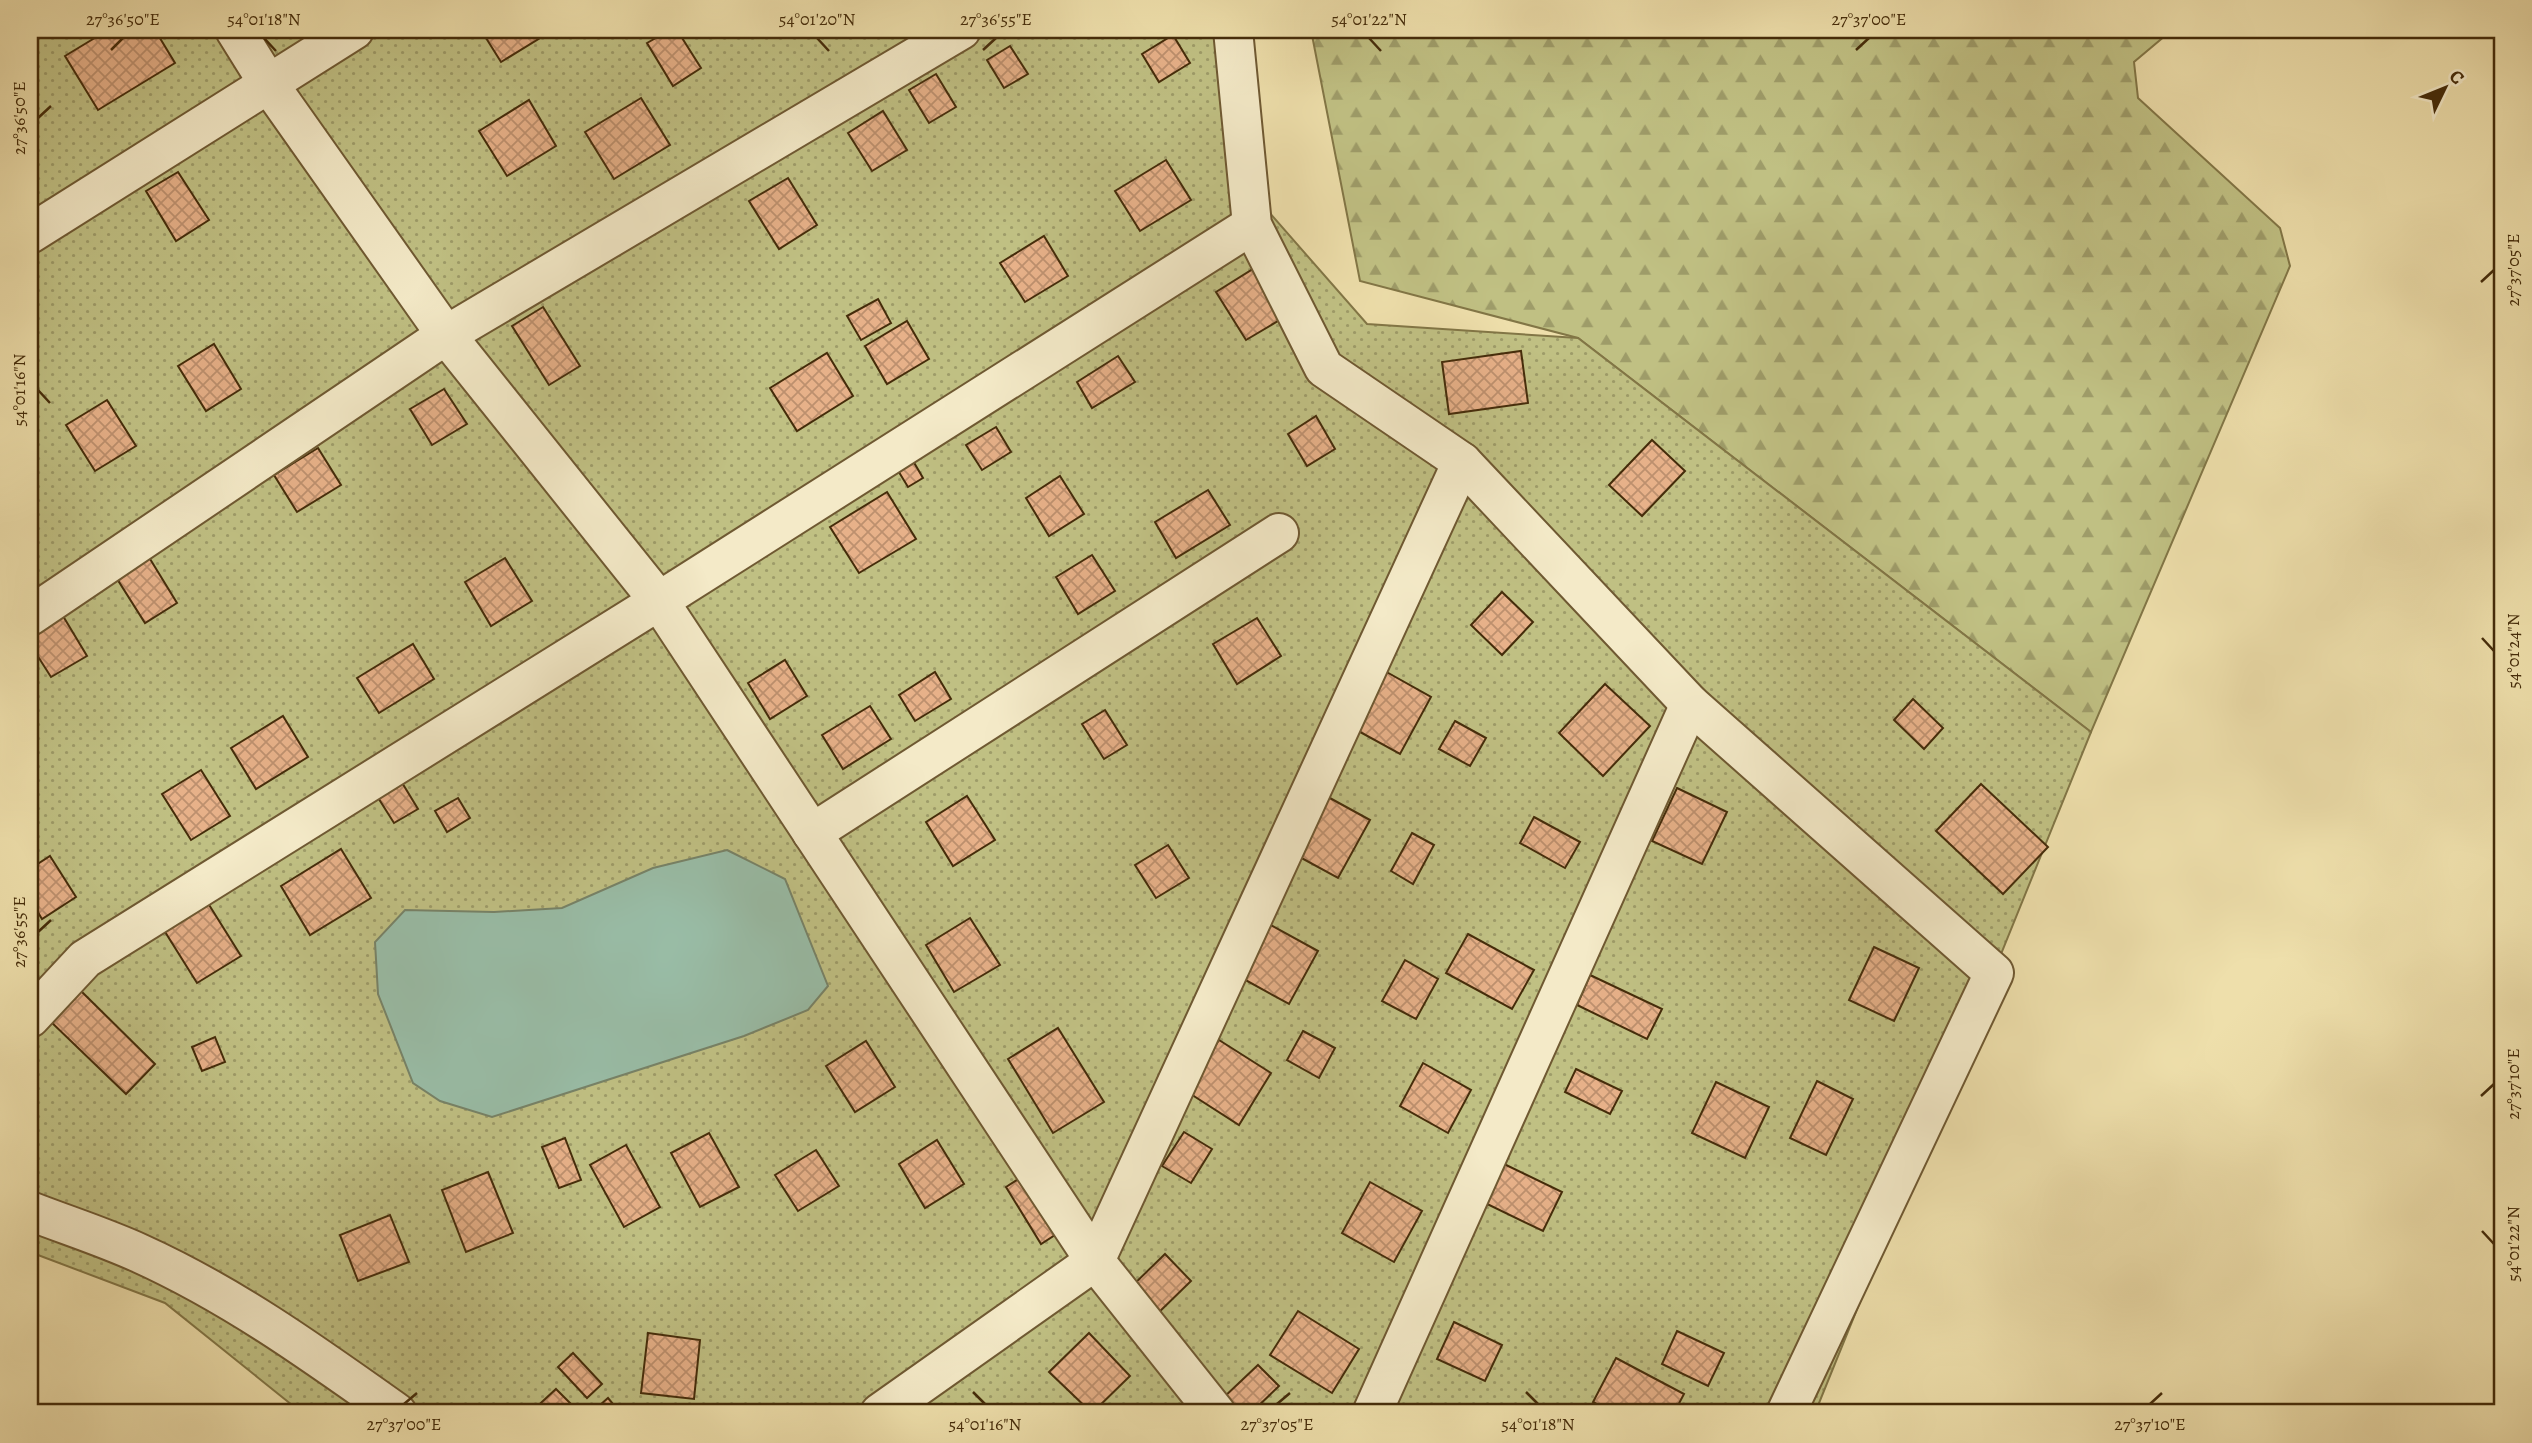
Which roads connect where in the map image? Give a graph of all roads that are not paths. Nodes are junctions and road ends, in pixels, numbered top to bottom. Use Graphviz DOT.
graph roads {
  1 [pos="235,30"];
  2 [pos="354,30"];
  3 [pos="961,30"];
  4 [pos="1233,30"];
  5 [pos="268,83"];
  6 [pos="1252,225"];
  7 [pos="30,234"];
  8 [pos="446,335"];
  9 [pos="1462,462"];
  10 [pos="1279,533"];
  11 [pos="659,601"];
  12 [pos="30,616"];
  13 [pos="1690,704"];
  14 [pos="812,833"];
  15 [pos="30,1018"];
  16 [pos="30,1211"];
  17 [pos="1095,1261"];
  18 [pos="397,1413"];
  19 [pos="880,1413"];
  20 [pos="1216,1413"];
  21 [pos="1373,1413"];
  22 [pos="1786,1413"];
  1 -- 5 [label="street"];
  2 -- 5 [label="street"];
  3 -- 8 [label="street"];
  4 -- 6 [label="street"];
  5 -- 7 [label="street"];
  5 -- 8 [label="street"];
  6 -- 9 [label="street"];
  6 -- 11 [label="street"];
  8 -- 11 [label="street"];
  8 -- 12 [label="street"];
  9 -- 13 [label="street"];
  9 -- 17 [label="street"];
  10 -- 14 [label="street"];
  11 -- 14 [label="street"];
  11 -- 15 [label="street"];
  13 -- 21 [label="street"];
  13 -- 22 [label="street"];
  14 -- 17 [label="street"];
  16 -- 18 [label="street"];
  17 -- 19 [label="street"];
  17 -- 20 [label="street"];
}
